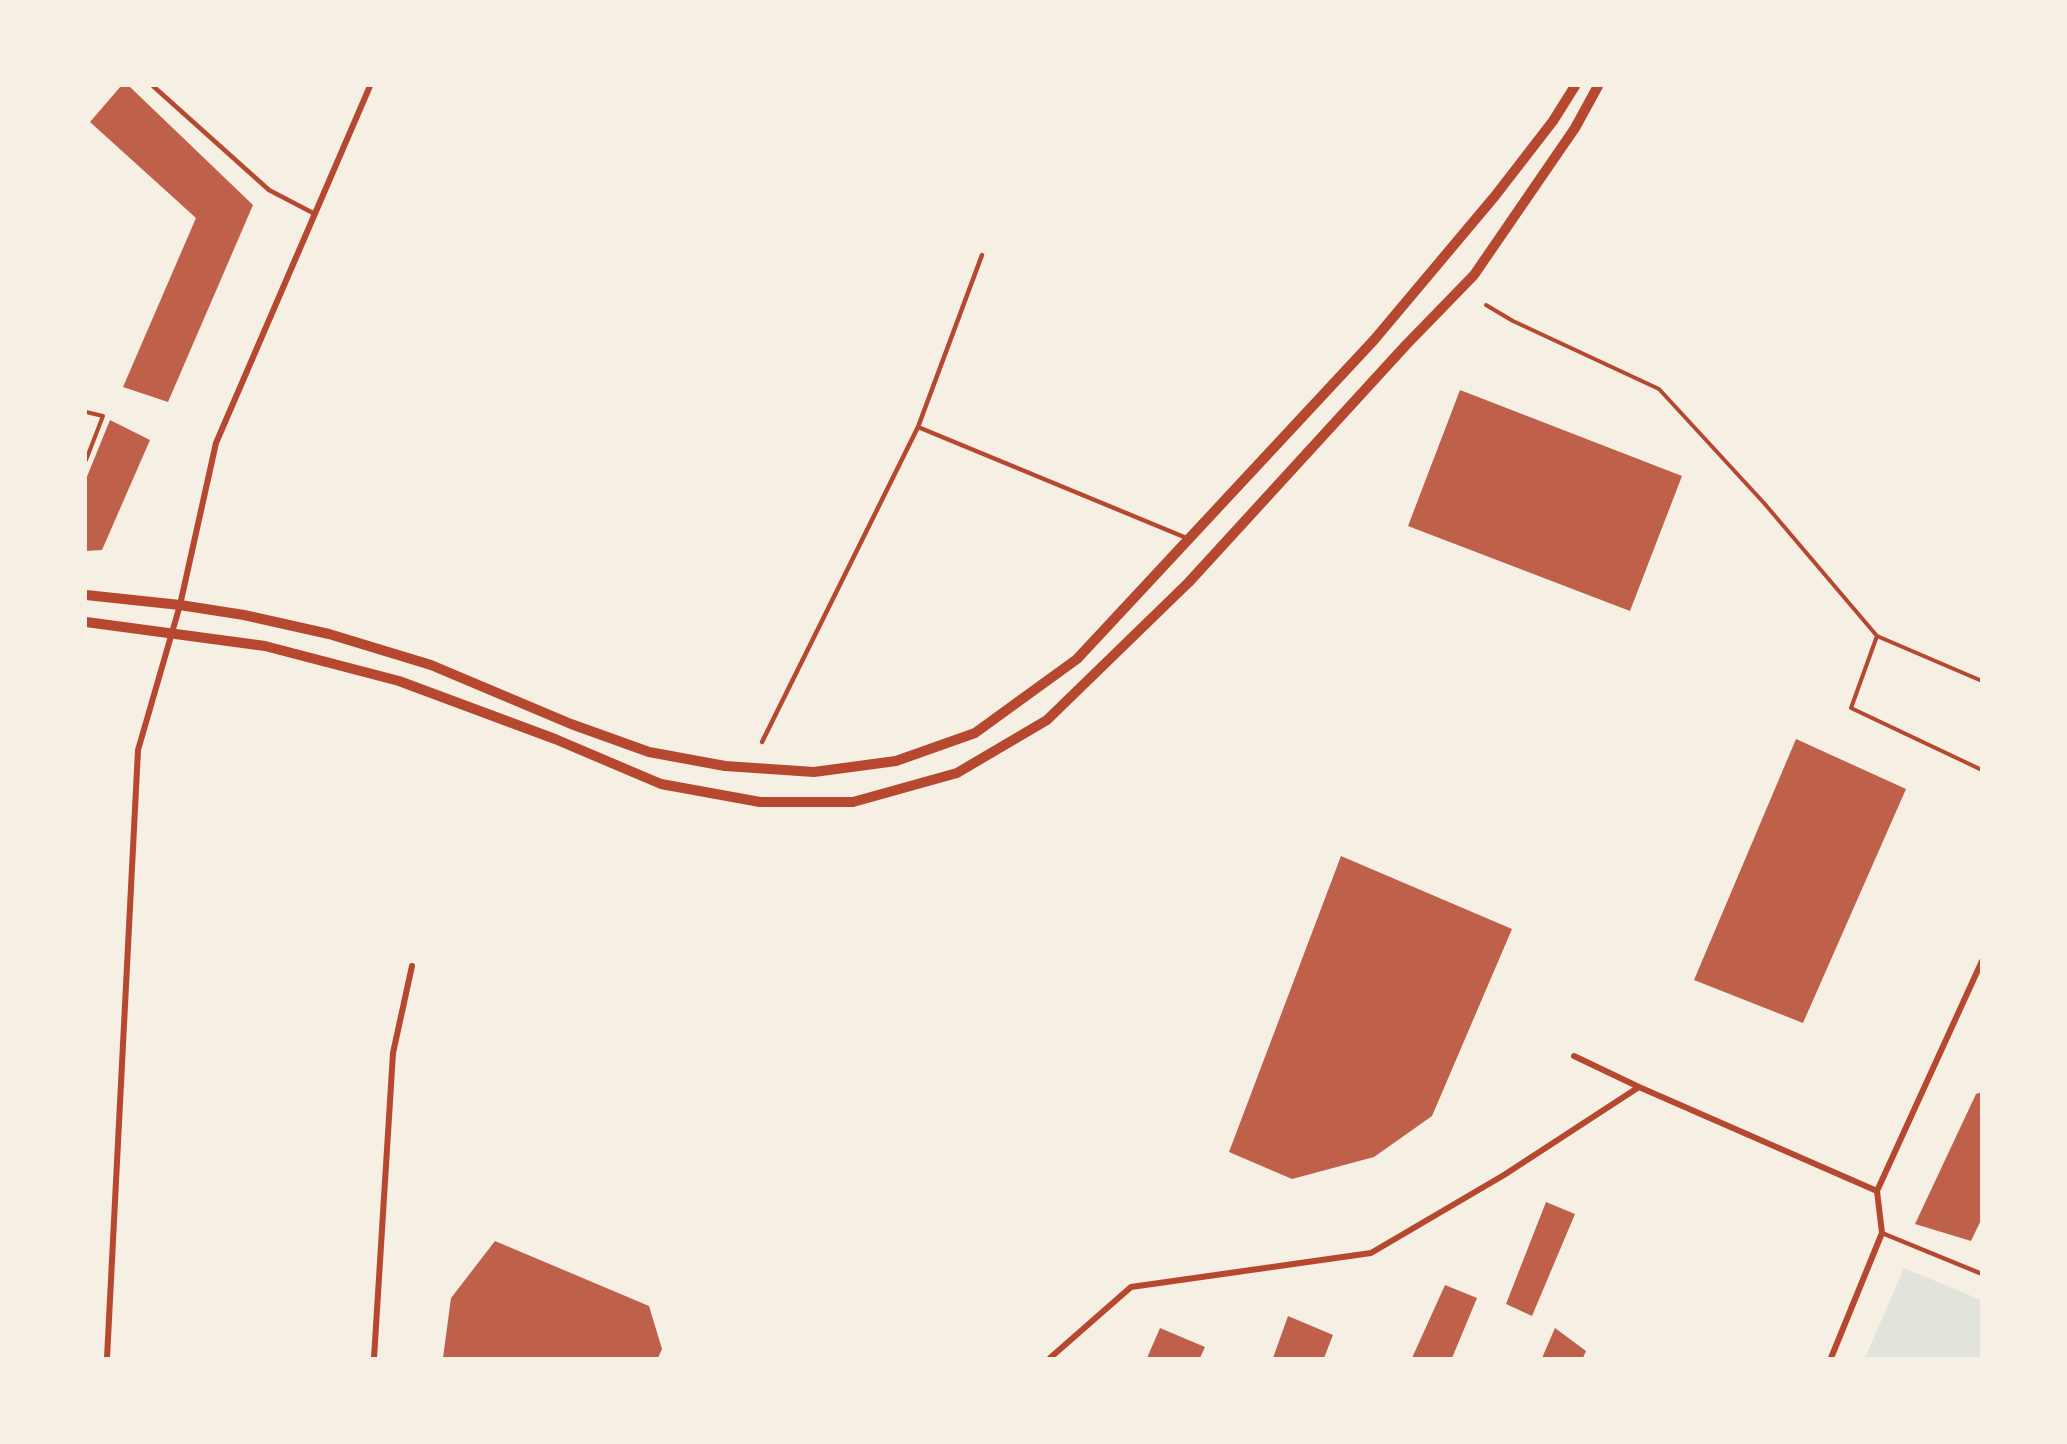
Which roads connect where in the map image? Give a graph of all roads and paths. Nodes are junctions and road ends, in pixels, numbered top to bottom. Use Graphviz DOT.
graph roads {
  1 [pos="153,86"];
  2 [pos="370,86"];
  3 [pos="1575,86"];
  4 [pos="1598,86"];
  5 [pos="315,214"];
  6 [pos="982,255"];
  7 [pos="1486,305"];
  8 [pos="86,412"];
  9 [pos="918,427"];
  10 [pos="86,460"];
  11 [pos="1189,538"];
  12 [pos="86,595"];
  13 [pos="180,605"];
  14 [pos="86,622"];
  15 [pos="172,633"];
  16 [pos="1877,636"];
  17 [pos="1982,681"];
  18 [pos="762,742"];
  19 [pos="1982,770"];
  20 [pos="1982,961"];
  21 [pos="412,966"];
  22 [pos="1574,1056"];
  23 [pos="1639,1087"];
  24 [pos="1877,1191"];
  25 [pos="1882,1233"];
  26 [pos="1982,1275"];
  27 [pos="107,1359"];
  28 [pos="374,1359"];
  29 [pos="1050,1359"];
  30 [pos="1831,1359"];
  1 -- 5 [label="lane"];
  2 -- 5 [label="street"];
  3 -- 11 [label="street"];
  4 -- 15 [label="street"];
  5 -- 13 [label="street"];
  6 -- 9 [label="lane"];
  7 -- 16 [label="path"];
  8 -- 10 [label="path"];
  9 -- 11 [label="lane"];
  9 -- 18 [label="lane"];
  11 -- 13 [label="street"];
  12 -- 13 [label="street"];
  13 -- 15 [label="street"];
  14 -- 15 [label="street"];
  15 -- 27 [label="street"];
  16 -- 17 [label="path"];
  16 -- 19 [label="path"];
  20 -- 24 [label="street"];
  21 -- 28 [label="street"];
  22 -- 23 [label="street"];
  23 -- 24 [label="street"];
  23 -- 29 [label="street"];
  24 -- 25 [label="street"];
  25 -- 26 [label="lane"];
  25 -- 30 [label="street"];
}
